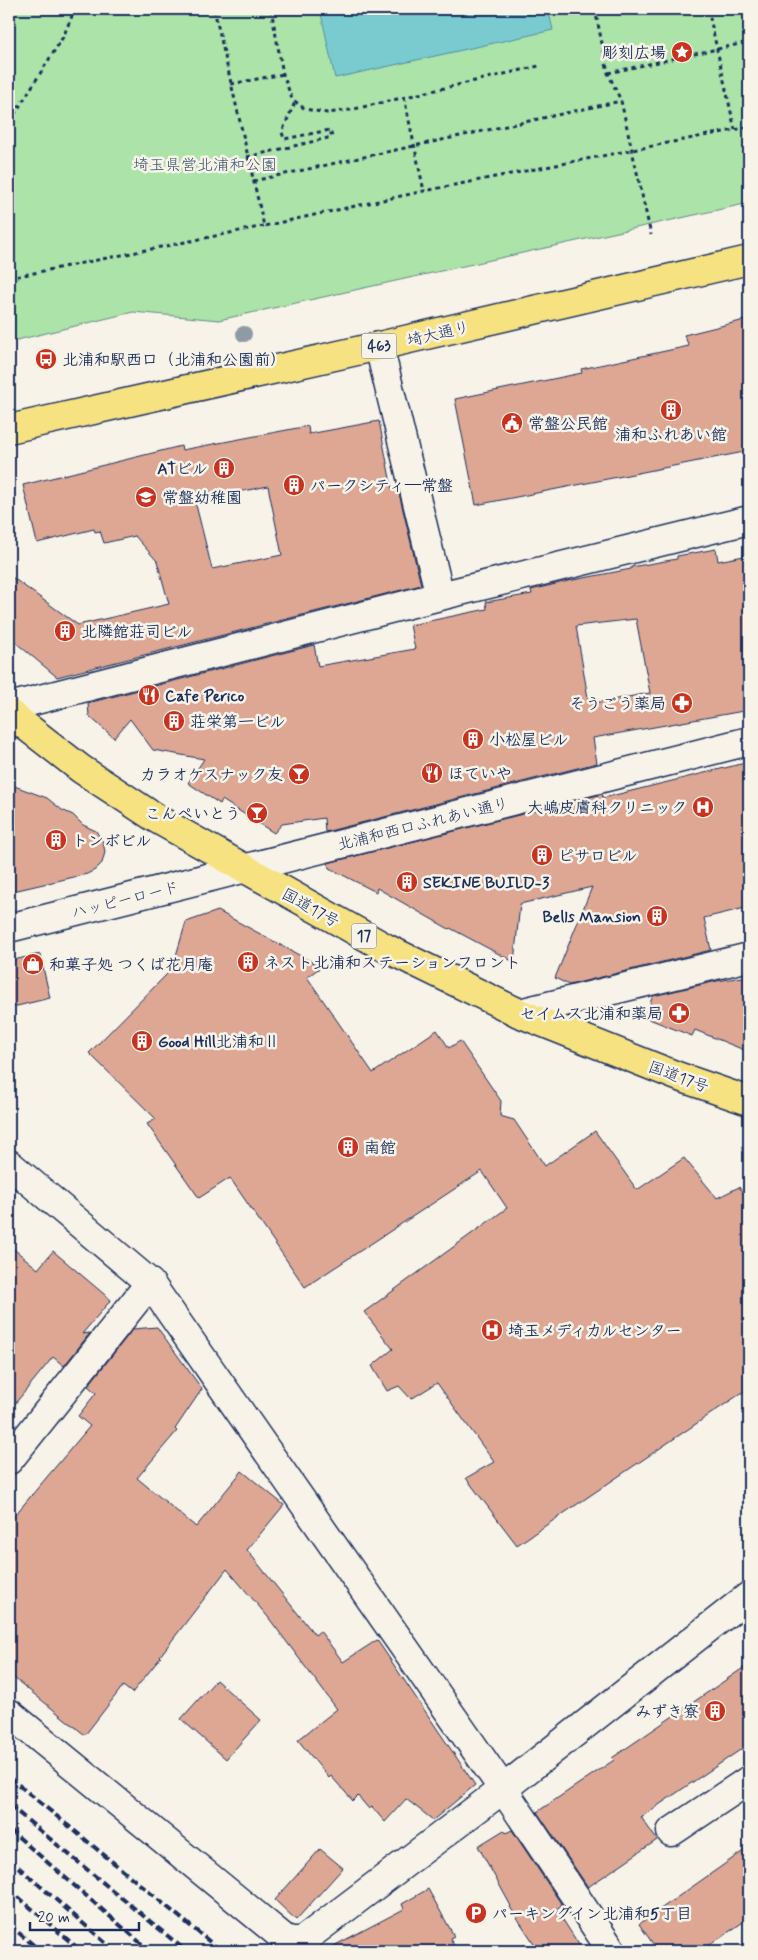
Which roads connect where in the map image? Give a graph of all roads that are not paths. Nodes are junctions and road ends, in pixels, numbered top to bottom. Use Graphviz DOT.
graph roads {
  1 [pos="749,260"];
  2 [pos="379,346"];
  3 [pos="9,428"];
  4 [pos="749,520"];
  5 [pos="440,596"];
  6 [pos="9,707"];
  7 [pos="9,713"];
  8 [pos="749,741"];
  9 [pos="242,868"];
  10 [pos="9,928"];
  11 [pos="749,957"];
  12 [pos="519,1013"];
  13 [pos="749,1101"];
  14 [pos="9,1164"];
  15 [pos="150,1283"];
  16 [pos="9,1460"];
  17 [pos="749,1596"];
  18 [pos="9,1713"];
  19 [pos="749,1780"];
  20 [pos="503,1789"];
  21 [pos="671,1832"];
  22 [pos="296,1946"];
  23 [pos="612,1951"];
  1 -- 2 [label="highway, 埼大通り / 463"];
  2 -- 3 [label="highway, 埼大通り / 463"];
  2 -- 5 [label="street"];
  4 -- 5 [label="street"];
  5 -- 6 [label="street"];
  7 -- 9 [label="highway, 国道17号 / 17"];
  8 -- 9 [label="street, 北浦和西口ふれあい通り"];
  9 -- 10 [label="street, ハッピーロード"];
  9 -- 12 [label="highway, 国道17号 / 17"];
  11 -- 12 [label="street"];
  12 -- 13 [label="highway, 国道17号 / 17"];
  14 -- 15 [label="street"];
  15 -- 16 [label="street"];
  15 -- 20 [label="street"];
  17 -- 20 [label="street"];
  18 -- 22 [label="street"];
  19 -- 21 [label="street"];
  20 -- 22 [label="street"];
  20 -- 23 [label="street"];
}
